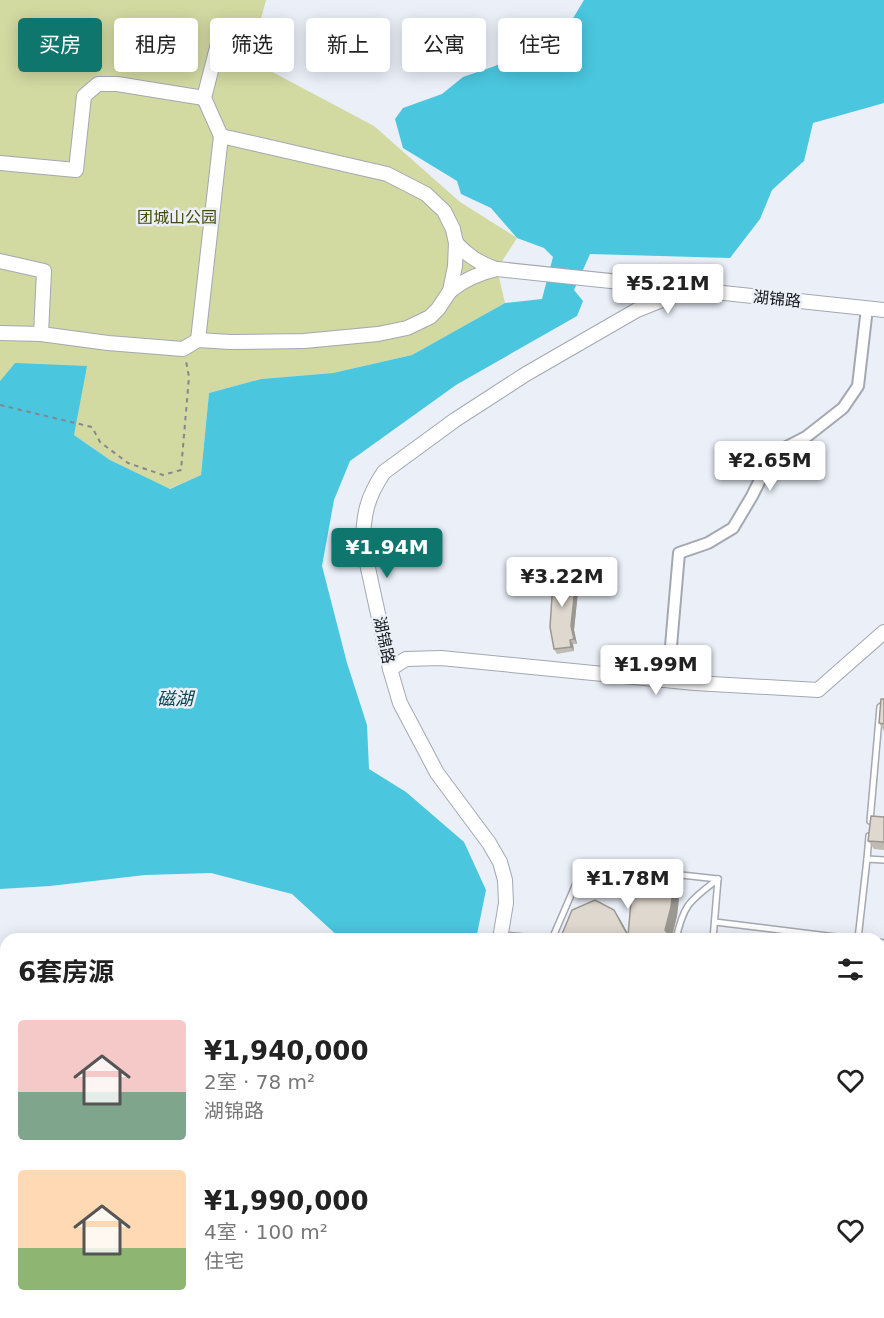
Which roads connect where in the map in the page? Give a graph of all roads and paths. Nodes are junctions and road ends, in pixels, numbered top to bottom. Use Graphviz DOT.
graph roads {
  1 [pos="211,72"];
  2 [pos="204,98"];
  3 [pos="222,136"];
  4 [pos="0,164"];
  5 [pos="456,243"];
  6 [pos="0,261"];
  7 [pos="497,269"];
  8 [pos="687,290"];
  9 [pos="450,291"];
  10 [pos="867,308"];
  11 [pos="884,310"];
  12 [pos="0,333"];
  13 [pos="41,334"];
  14 [pos="198,340"];
  15 [pos="186,360"];
  16 [pos="0,405"];
  17 [pos="884,632"];
  18 [pos="390,669"];
  19 [pos="668,681"];
  20 [pos="884,704"];
  21 [pos="867,859"];
  22 [pos="884,860"];
  23 [pos="640,871"];
  24 [pos="662,873"];
  25 [pos="718,879"];
  26 [pos="715,922"];
  27 [pos="501,933"];
  28 [pos="553,933"];
  29 [pos="677,933"];
  30 [pos="714,933"];
  31 [pos="804,933"];
  32 [pos="859,933"];
  1 -- 2 [label="street"];
  2 -- 3 [label="street"];
  2 -- 4 [label="street"];
  3 -- 5 [label="street"];
  3 -- 14 [label="street"];
  5 -- 7 [label="street"];
  5 -- 9 [label="street"];
  6 -- 13 [label="street"];
  7 -- 8 [label="street, 湖锦路"];
  7 -- 9 [label="street"];
  8 -- 10 [label="street, 湖锦路"];
  8 -- 18 [label="street, 湖锦路"];
  9 -- 14 [label="street"];
  10 -- 11 [label="street, 湖锦路"];
  10 -- 19 [label="street"];
  12 -- 13 [label="street"];
  13 -- 14 [label="street"];
  15 -- 16 [label="path"];
  17 -- 19 [label="street"];
  18 -- 19 [label="street"];
  18 -- 27 [label="street, 湖锦路"];
  20 -- 21 [label="lane"];
  21 -- 22 [label="lane"];
  21 -- 32 [label="lane"];
  23 -- 28 [label="lane"];
  24 -- 25 [label="lane"];
  25 -- 26 [label="lane"];
  25 -- 29 [label="lane"];
  26 -- 30 [label="lane"];
  26 -- 31 [label="lane"];
}
